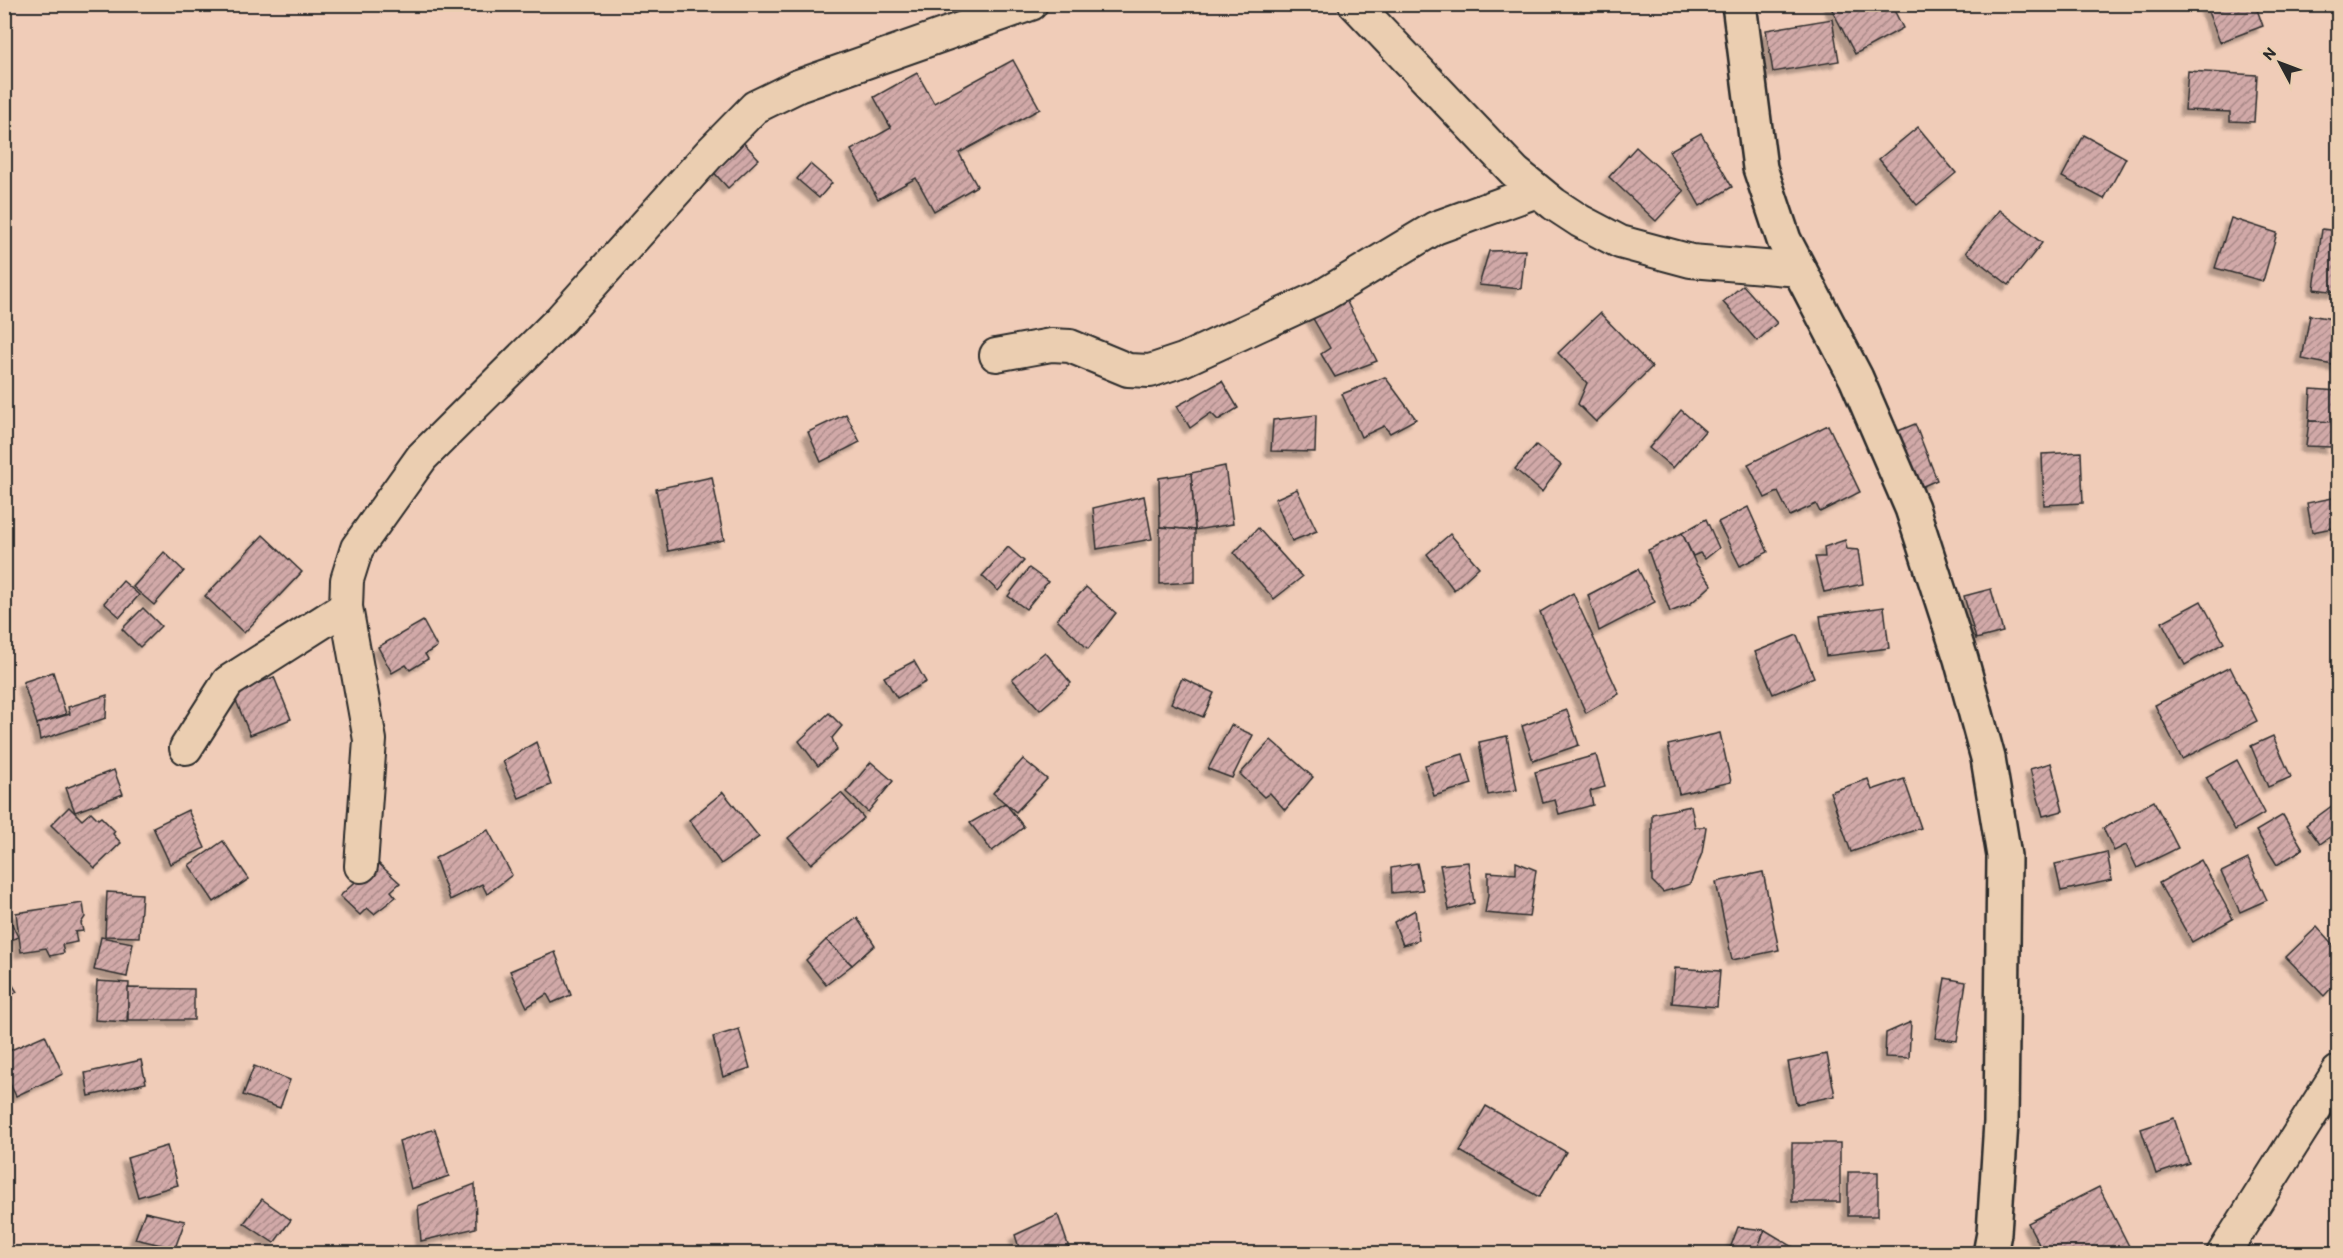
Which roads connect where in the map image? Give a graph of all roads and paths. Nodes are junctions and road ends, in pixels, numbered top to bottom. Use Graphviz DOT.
graph roads {
  1 [pos="1031,4"];
  2 [pos="1355,4"];
  3 [pos="1739,4"];
  4 [pos="969,15"];
  5 [pos="1537,191"];
  6 [pos="1800,270"];
  7 [pos="996,355"];
  8 [pos="346,607"];
  9 [pos="186,748"];
  10 [pos="361,866"];
  11 [pos="2338,1072"];
  12 [pos="1990,1254"];
  13 [pos="2223,1254"];
  1 -- 4 [label="street"];
  2 -- 5 [label="street"];
  3 -- 6 [label="street"];
  4 -- 8 [label="street"];
  5 -- 6 [label="street"];
  5 -- 7 [label="street"];
  6 -- 12 [label="street"];
  8 -- 9 [label="street"];
  8 -- 10 [label="street"];
  11 -- 13 [label="street"];
}
